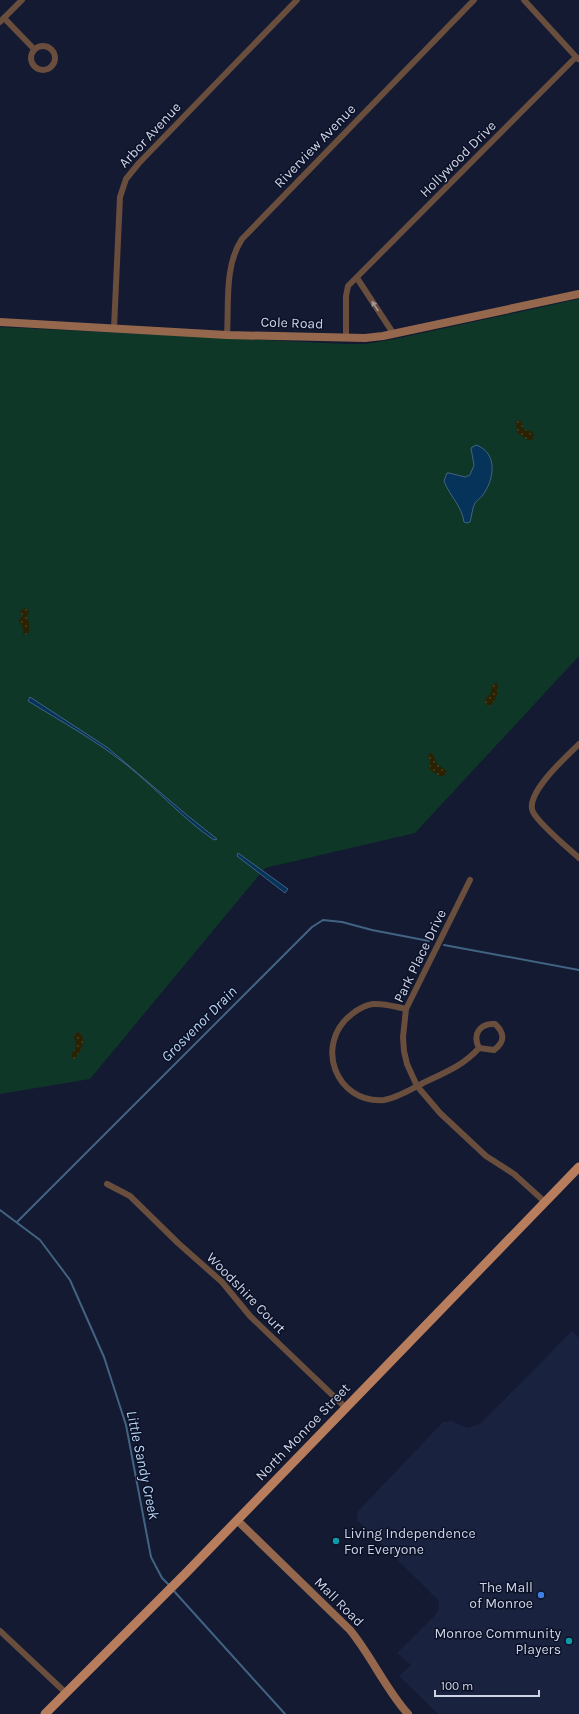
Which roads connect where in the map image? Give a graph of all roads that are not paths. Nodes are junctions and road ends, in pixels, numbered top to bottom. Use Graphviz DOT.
graph roads {
  1 [pos="22,0"];
  2 [pos="297,0"];
  3 [pos="474,0"];
  4 [pos="524,0"];
  5 [pos="2,20"];
  6 [pos="34,49"];
  7 [pos="578,59"];
  8 [pos="357,278"];
  9 [pos="579,294"];
  10 [pos="0,322"];
  11 [pos="114,328"];
  12 [pos="393,334"];
  13 [pos="227,335"];
  14 [pos="346,338"];
  15 [pos="579,744"];
  16 [pos="579,858"];
  17 [pos="470,880"];
  18 [pos="406,1009"];
  19 [pos="479,1048"];
  20 [pos="417,1086"];
  21 [pos="579,1167"];
  22 [pos="106,1184"];
  23 [pos="546,1202"];
  24 [pos="346,1408"];
  25 [pos="237,1520"];
  26 [pos="0,1631"];
  27 [pos="66,1693"];
  28 [pos="45,1714"];
  29 [pos="408,1714"];
  1 -- 5 [label="street"];
  2 -- 11 [label="street, Arbor Avenue"];
  3 -- 13 [label="street, Riverview Avenue"];
  4 -- 7 [label="street"];
  5 -- 6 [label="street"];
  6 -- 6 [label="street"];
  7 -- 8 [label="street, Hollywood Drive"];
  12 -- 8 [label="street, one-way"];
  8 -- 14 [label="street, Hollywood Drive"];
  9 -- 12 [label="street, Cole Road"];
  10 -- 11 [label="street, Cole Road"];
  11 -- 13 [label="street, Cole Road"];
  12 -- 14 [label="street, Cole Road"];
  13 -- 14 [label="street, Cole Road"];
  15 -- 16 [label="street"];
  17 -- 18 [label="street, Park Place Drive"];
  18 -- 20 [label="street, Park Place Drive"];
  18 -- 20 [label="street"];
  19 -- 19 [label="street"];
  19 -- 20 [label="street"];
  20 -- 23 [label="street, Park Place Drive"];
  21 -- 23 [label="main road, North Monroe Street"];
  22 -- 24 [label="street, Woodshire Court"];
  23 -- 24 [label="main road, North Monroe Street"];
  24 -- 25 [label="main road, North Monroe Street"];
  25 -- 27 [label="main road, North Monroe Street"];
  25 -- 29 [label="street, Mall Road"];
  26 -- 27 [label="street"];
  27 -- 28 [label="main road, North Monroe Street"];
}
